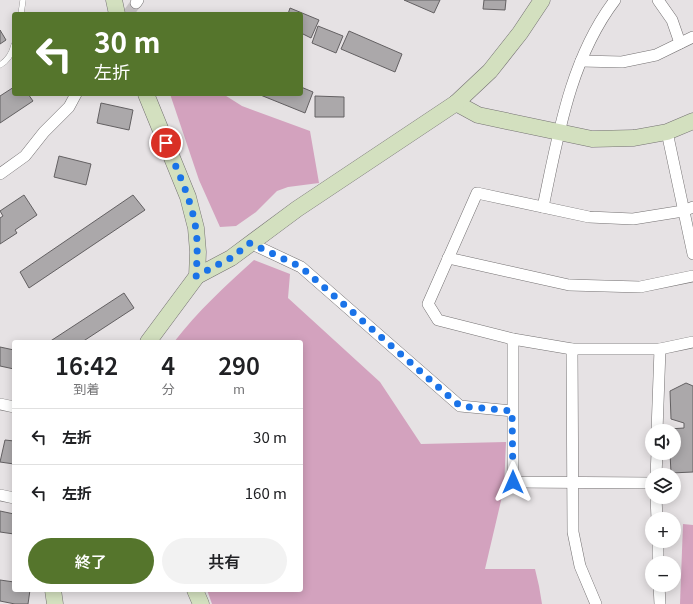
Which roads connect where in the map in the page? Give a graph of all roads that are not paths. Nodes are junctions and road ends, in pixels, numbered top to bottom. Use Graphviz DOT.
graph roads {
  1 [pos="23,0"];
  2 [pos="114,0"];
  3 [pos="542,0"];
  4 [pos="615,0"];
  5 [pos="658,0"];
  6 [pos="21,12"];
  7 [pos="117,12"];
  8 [pos="693,37"];
  9 [pos="680,43"];
  10 [pos="12,52"];
  11 [pos="581,61"];
  12 [pos="0,66"];
  13 [pos="75,96"];
  14 [pos="147,96"];
  15 [pos="456,103"];
  16 [pos="693,121"];
  17 [pos="667,132"];
  18 [pos="559,133"];
  19 [pos="0,174"];
  20 [pos="543,207"];
  21 [pos="688,209"];
  22 [pos="250,243"];
  23 [pos="693,254"];
  24 [pos="448,258"];
  25 [pos="196,276"];
  26 [pos="693,276"];
  27 [pos="513,339"];
  28 [pos="149,340"];
  29 [pos="693,342"];
  30 [pos="660,348"];
  31 [pos="572,349"];
  32 [pos="0,404"];
  33 [pos="12,407"];
  34 [pos="512,411"];
  35 [pos="657,424"];
  36 [pos="572,482"];
  37 [pos="645,483"];
  38 [pos="0,495"];
  39 [pos="12,498"];
  40 [pos="53,592"];
  41 [pos="196,592"];
  42 [pos="659,592"];
  43 [pos="55,604"];
  44 [pos="201,604"];
  45 [pos="596,604"];
  46 [pos="660,604"];
  1 -- 6 [label="lane"];
  2 -- 7 [label="street"];
  3 -- 15 [label="street"];
  4 -- 11 [label="street"];
  5 -- 9 [label="street"];
  8 -- 9 [label="street"];
  9 -- 11 [label="street"];
  10 -- 12 [label="lane"];
  11 -- 18 [label="street"];
  13 -- 19 [label="street"];
  14 -- 25 [label="street"];
  15 -- 18 [label="street"];
  15 -- 22 [label="street"];
  16 -- 17 [label="street"];
  17 -- 18 [label="street"];
  17 -- 21 [label="street"];
  18 -- 20 [label="street"];
  20 -- 21 [label="street"];
  20 -- 24 [label="street"];
  21 -- 23 [label="street"];
  22 -- 25 [label="street"];
  22 -- 34 [label="street"];
  24 -- 26 [label="street"];
  24 -- 27 [label="street"];
  25 -- 28 [label="street"];
  27 -- 31 [label="street"];
  27 -- 34 [label="street"];
  29 -- 30 [label="street"];
  30 -- 31 [label="street"];
  30 -- 35 [label="street"];
  31 -- 36 [label="street"];
  32 -- 33 [label="street"];
  34 -- 36 [label="street"];
  36 -- 37 [label="street"];
  36 -- 45 [label="street"];
  38 -- 39 [label="street"];
  40 -- 43 [label="street"];
  41 -- 44 [label="street"];
  42 -- 46 [label="street"];
}
